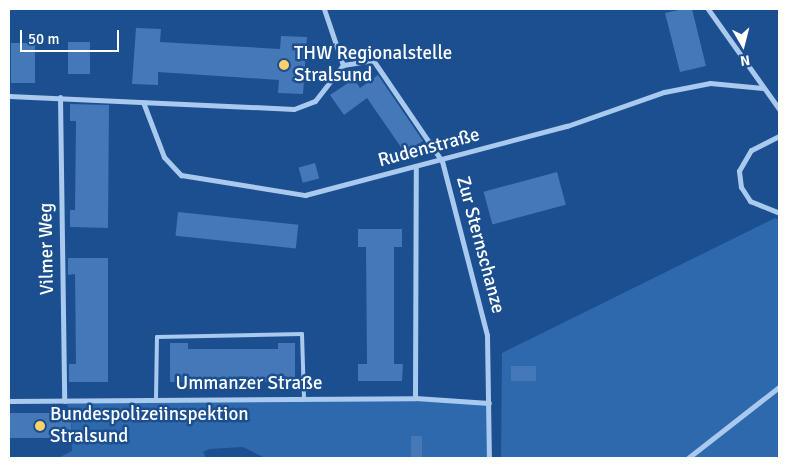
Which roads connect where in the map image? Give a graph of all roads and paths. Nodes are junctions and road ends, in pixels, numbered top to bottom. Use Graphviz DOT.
graph roads {
  1 [pos="324,9"];
  2 [pos="708,9"];
  3 [pos="343,65"];
  4 [pos="763,88"];
  5 [pos="9,96"];
  6 [pos="60,97"];
  7 [pos="143,102"];
  8 [pos="779,109"];
  9 [pos="779,136"];
  10 [pos="442,161"];
  11 [pos="416,168"];
  12 [pos="779,212"];
  13 [pos="779,386"];
  14 [pos="304,398"];
  15 [pos="415,398"];
  16 [pos="156,399"];
  17 [pos="9,401"];
  18 [pos="64,401"];
  19 [pos="489,403"];
  20 [pos="489,458"];
  21 [pos="688,458"];
  1 -- 3 [label="street"];
  2 -- 4 [label="street"];
  3 -- 7 [label="street"];
  3 -- 10 [label="street, Zur Sternschanze"];
  4 -- 8 [label="street"];
  4 -- 10 [label="street, Rudenstraße"];
  5 -- 6 [label="street"];
  6 -- 7 [label="street"];
  6 -- 18 [label="street, Vilmer Weg"];
  7 -- 11 [label="street, Rudenstraße"];
  9 -- 12 [label="street"];
  10 -- 11 [label="street, Rudenstraße"];
  10 -- 19 [label="street, Zur Sternschanze"];
  11 -- 15 [label="street"];
  13 -- 21 [label="street"];
  14 -- 15 [label="street, Ummanzer Straße"];
  14 -- 16 [label="street, Ummanzer Straße"];
  14 -- 16 [label="lane"];
  15 -- 19 [label="street, Ummanzer Straße"];
  16 -- 18 [label="street, Ummanzer Straße"];
  17 -- 18 [label="street, Ummanzer Straße"];
  19 -- 20 [label="street, Zur Sternschanze"];
}
